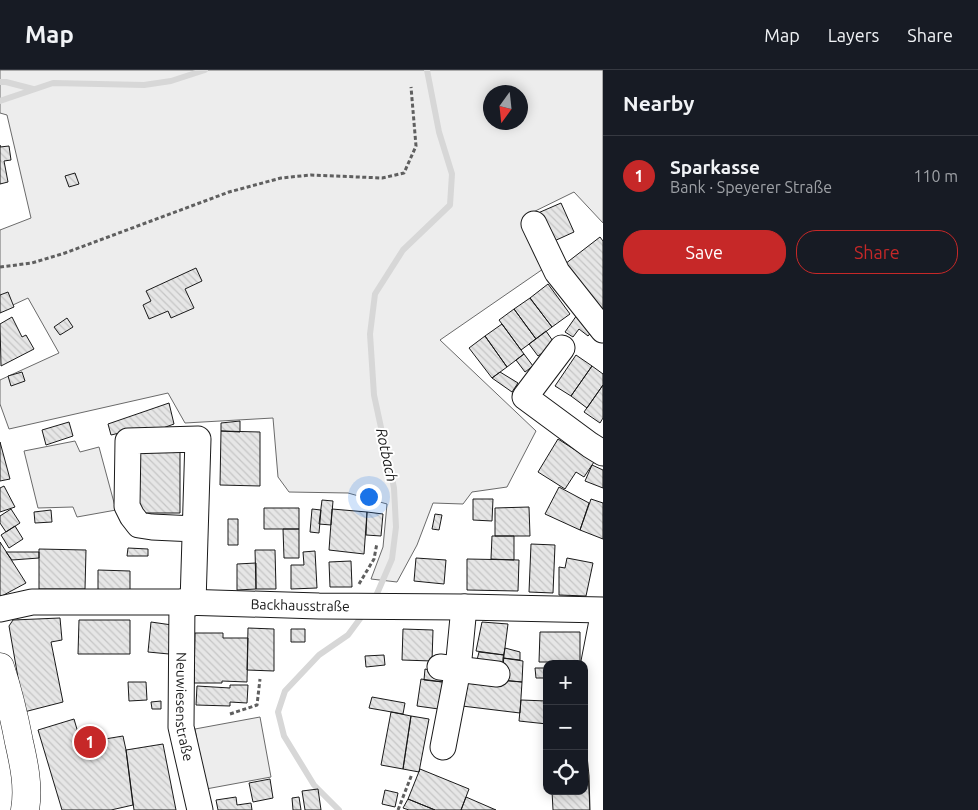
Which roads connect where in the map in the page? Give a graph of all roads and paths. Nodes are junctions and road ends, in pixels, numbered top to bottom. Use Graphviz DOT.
graph roads {
  1 [pos="411,87"];
  2 [pos="534,224"];
  3 [pos="0,267"];
  4 [pos="603,330"];
  5 [pos="562,348"];
  6 [pos="603,453"];
  7 [pos="195,529"];
  8 [pos="377,543"];
  9 [pos="187,603"];
  10 [pos="346,606"];
  11 [pos="464,607"];
  12 [pos="0,609"];
  13 [pos="603,610"];
  14 [pos="603,616"];
  15 [pos="0,667"];
  16 [pos="449,668"];
  17 [pos="497,674"];
  18 [pos="260,680"];
  19 [pos="230,714"];
  20 [pos="443,748"];
  21 [pos="601,748"];
  22 [pos="412,774"];
  23 [pos="25,810"];
  24 [pos="200,810"];
  25 [pos="398,810"];
  26 [pos="603,810"];
  1 -- 3 [label="path"];
  2 -- 4 [label="street"];
  5 -- 6 [label="street"];
  7 -- 9 [label="street, Neuwiesenstraße"];
  8 -- 10 [label="path"];
  9 -- 10 [label="street, Backhausstraße"];
  9 -- 12 [label="street, Backhausstraße"];
  9 -- 24 [label="street, Neuwiesenstraße"];
  10 -- 11 [label="street, Backhausstraße"];
  11 -- 13 [label="street, Backhausstraße"];
  11 -- 16 [label="street"];
  14 -- 21 [label="street"];
  15 -- 23 [label="main road"];
  16 -- 17 [label="street"];
  16 -- 20 [label="street"];
  18 -- 19 [label="path"];
  21 -- 26 [label="street"];
  22 -- 25 [label="path"];
}
